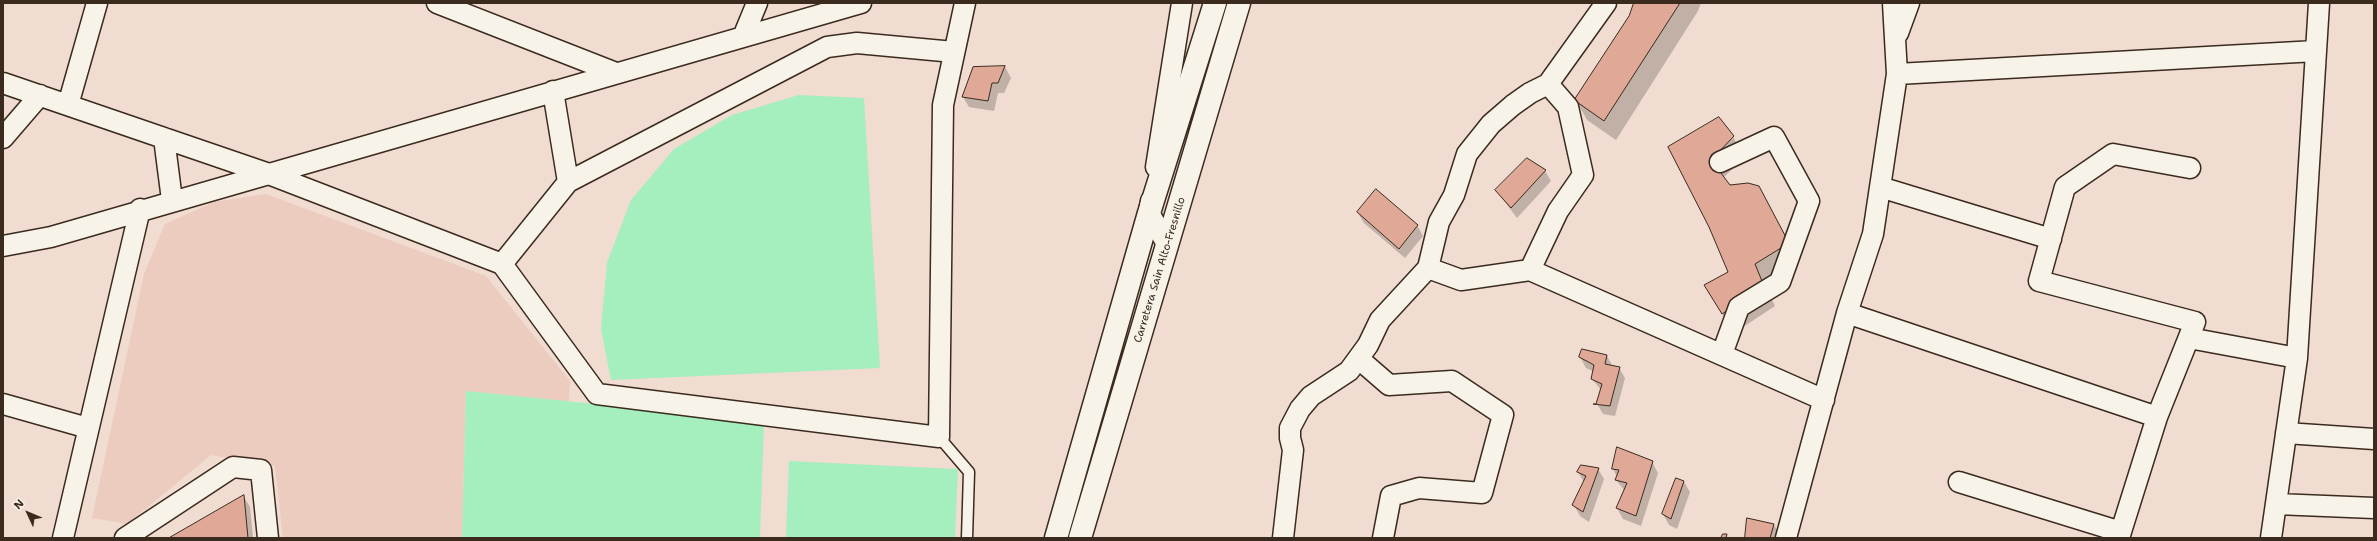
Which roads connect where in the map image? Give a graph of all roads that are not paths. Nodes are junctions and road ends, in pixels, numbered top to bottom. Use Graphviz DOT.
graph roads {
  1 [pos="97,3"];
  2 [pos="437,3"];
  3 [pos="757,3"];
  4 [pos="861,3"];
  5 [pos="965,3"];
  6 [pos="1182,3"];
  7 [pos="1215,3"];
  8 [pos="1239,3"];
  9 [pos="1606,3"];
  10 [pos="1893,3"];
  11 [pos="1909,3"];
  12 [pos="2319,3"];
  13 [pos="743,37"];
  14 [pos="1895,40"];
  15 [pos="2316,51"];
  16 [pos="954,52"];
  17 [pos="616,73"];
  18 [pos="1897,74"];
  19 [pos="3,82"];
  20 [pos="1548,84"];
  21 [pos="553,91"];
  22 [pos="40,96"];
  23 [pos="68,105"];
  24 [pos="3,138"];
  25 [pos="164,138"];
  26 [pos="1720,162"];
  27 [pos="2190,168"];
  28 [pos="266,173"];
  29 [pos="568,182"];
  30 [pos="1880,187"];
  31 [pos="172,200"];
  32 [pos="140,210"];
  33 [pos="1149,213"];
  34 [pos="2051,239"];
  35 [pos="1167,244"];
  36 [pos="3,246"];
  37 [pos="502,264"];
  38 [pos="1428,268"];
  39 [pos="1530,270"];
  40 [pos="1847,313"];
  41 [pos="2189,338"];
  42 [pos="1722,354"];
  43 [pos="2297,358"];
  44 [pos="1359,359"];
  45 [pos="1824,400"];
  46 [pos="3,404"];
  47 [pos="2157,417"];
  48 [pos="88,428"];
  49 [pos="2286,434"];
  50 [pos="939,437"];
  51 [pos="2374,439"];
  52 [pos="1959,482"];
  53 [pos="2276,504"];
  54 [pos="2374,508"];
  55 [pos="2120,535"];
  56 [pos="63,538"];
  57 [pos="125,538"];
  58 [pos="268,538"];
  59 [pos="967,538"];
  60 [pos="1056,538"];
  61 [pos="1080,538"];
  62 [pos="1283,538"];
  63 [pos="1383,538"];
  64 [pos="1786,538"];
  65 [pos="2271,538"];
  1 -- 23 [label="street"];
  2 -- 17 [label="street"];
  3 -- 13 [label="street"];
  4 -- 13 [label="street"];
  5 -- 16 [label="street"];
  6 -- 33 [label="street"];
  7 -- 33 [label="main road"];
  8 -- 35 [label="main road, Carretera Sain Alto-Fresnillo"];
  9 -- 20 [label="street"];
  10 -- 14 [label="street"];
  11 -- 14 [label="street"];
  12 -- 15 [label="street"];
  13 -- 17 [label="street"];
  14 -- 18 [label="street"];
  15 -- 18 [label="street"];
  15 -- 43 [label="street"];
  16 -- 29 [label="street"];
  16 -- 50 [label="street"];
  17 -- 21 [label="street"];
  18 -- 30 [label="street"];
  19 -- 22 [label="street"];
  20 -- 38 [label="street"];
  20 -- 39 [label="street"];
  21 -- 28 [label="street"];
  21 -- 29 [label="street"];
  22 -- 23 [label="street"];
  22 -- 24 [label="street"];
  23 -- 25 [label="street"];
  25 -- 28 [label="street"];
  25 -- 31 [label="street"];
  26 -- 42 [label="street"];
  27 -- 34 [label="street"];
  28 -- 31 [label="street"];
  28 -- 37 [label="street"];
  29 -- 37 [label="street"];
  30 -- 34 [label="street"];
  30 -- 40 [label="street"];
  31 -- 32 [label="street"];
  32 -- 36 [label="street"];
  32 -- 48 [label="street"];
  33 -- 35 [label="street"];
  33 -- 60 [label="main road"];
  34 -- 41 [label="street"];
  35 -- 61 [label="main road, Carretera Sain Alto-Fresnillo"];
  37 -- 50 [label="street"];
  38 -- 39 [label="street"];
  38 -- 44 [label="street"];
  39 -- 42 [label="street"];
  40 -- 45 [label="street"];
  40 -- 47 [label="street"];
  41 -- 43 [label="street"];
  41 -- 47 [label="street"];
  42 -- 45 [label="street"];
  43 -- 49 [label="street"];
  44 -- 62 [label="street"];
  44 -- 63 [label="street"];
  45 -- 64 [label="street"];
  46 -- 48 [label="street"];
  47 -- 55 [label="street"];
  48 -- 56 [label="street"];
  49 -- 51 [label="street"];
  49 -- 53 [label="street"];
  50 -- 59 [label="lane"];
  52 -- 55 [label="street"];
  53 -- 54 [label="street"];
  53 -- 65 [label="street"];
  57 -- 58 [label="street"];
}
